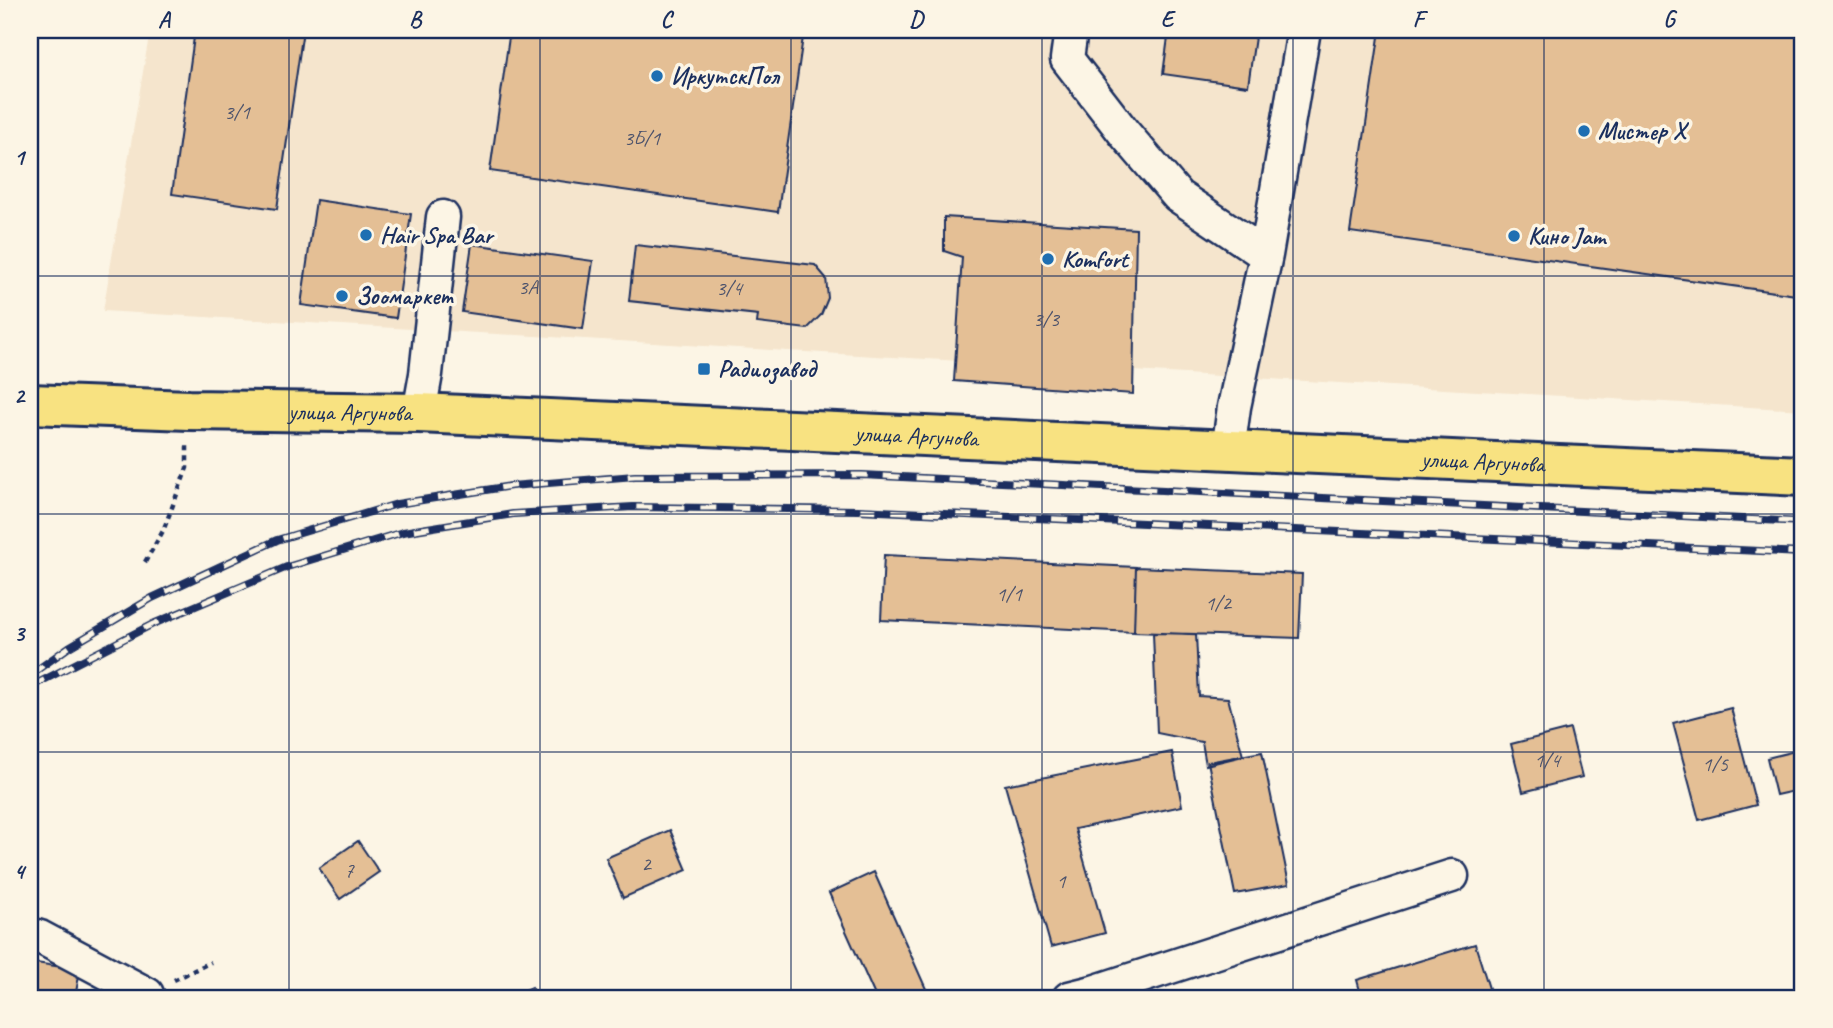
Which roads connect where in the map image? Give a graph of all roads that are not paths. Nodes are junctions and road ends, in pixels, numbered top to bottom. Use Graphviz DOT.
graph roads {
  1 [pos="1071,30"];
  2 [pos="1304,30"];
  3 [pos="443,217"];
  4 [pos="1266,256"];
  5 [pos="30,404"];
  6 [pos="419,413"];
  7 [pos="1228,451"];
  8 [pos="1803,476"];
  9 [pos="1452,876"];
  10 [pos="30,934"];
  11 [pos="147,994"];
  12 [pos="1069,998"];
  1 -- 4 [label="lane"];
  2 -- 4 [label="lane"];
  3 -- 6 [label="lane"];
  4 -- 7 [label="lane"];
  5 -- 6 [label="main road, улица Аргунова"];
  6 -- 7 [label="main road, улица Аргунова"];
  7 -- 8 [label="main road, улица Аргунова"];
  9 -- 12 [label="lane"];
  10 -- 11 [label="lane"];
}
